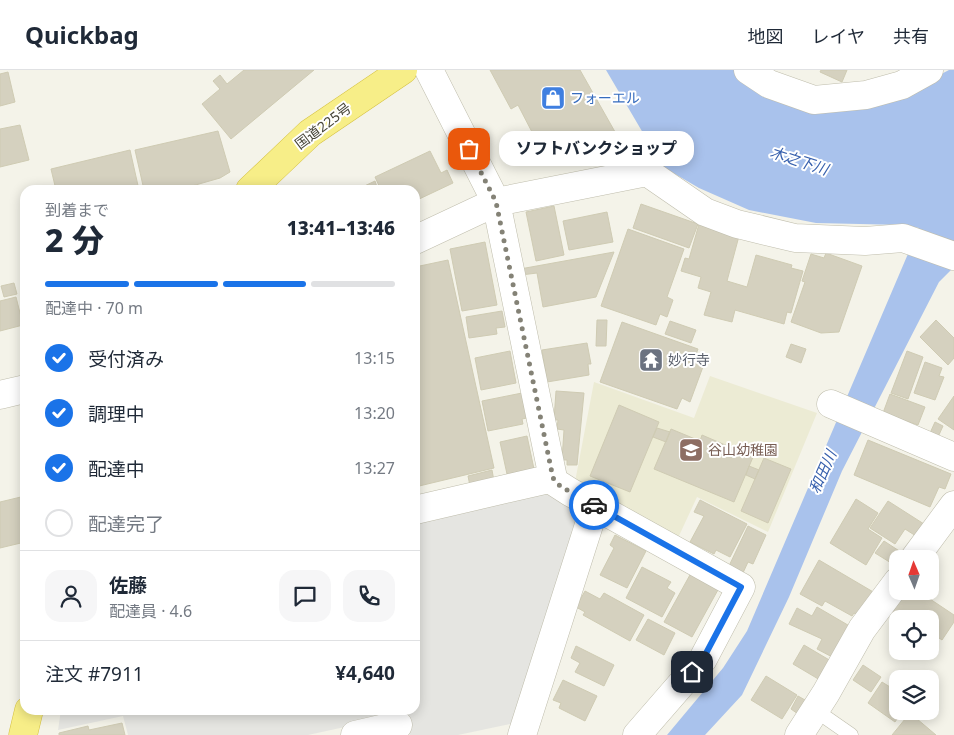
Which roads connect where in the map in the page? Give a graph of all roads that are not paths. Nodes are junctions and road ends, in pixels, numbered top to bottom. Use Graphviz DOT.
graph roads {
  1 [pos="402,70"];
  2 [pos="429,70"];
  3 [pos="748,70"];
  4 [pos="929,70"];
  5 [pos="255,185"];
  6 [pos="496,202"];
  7 [pos="420,238"];
  8 [pos="954,256"];
  9 [pos="20,390"];
  10 [pos="0,395"];
  11 [pos="834,405"];
  12 [pos="954,457"];
  13 [pos="553,478"];
  14 [pos="594,506"];
  15 [pos="954,507"];
  16 [pos="420,509"];
  17 [pos="921,550"];
  18 [pos="889,593"];
  19 [pos="815,710"];
  20 [pos="28,715"];
  21 [pos="398,723"];
  22 [pos="23,735"];
  23 [pos="355,735"];
  24 [pos="522,735"];
  25 [pos="637,735"];
  26 [pos="799,735"];
  27 [pos="851,735"];
  1 -- 5 [label="highway, 国道225号"];
  2 -- 6 [label="street"];
  3 -- 4 [label="street"];
  6 -- 7 [label="street"];
  6 -- 8 [label="street"];
  6 -- 13 [label="street"];
  9 -- 10 [label="street"];
  11 -- 12 [label="street"];
  13 -- 14 [label="street"];
  13 -- 16 [label="street"];
  14 -- 24 [label="street"];
  14 -- 25 [label="street"];
  15 -- 17 [label="street"];
  18 -- 19 [label="street"];
  19 -- 26 [label="street"];
  19 -- 27 [label="lane"];
  20 -- 22 [label="highway"];
  21 -- 23 [label="street"];
}
